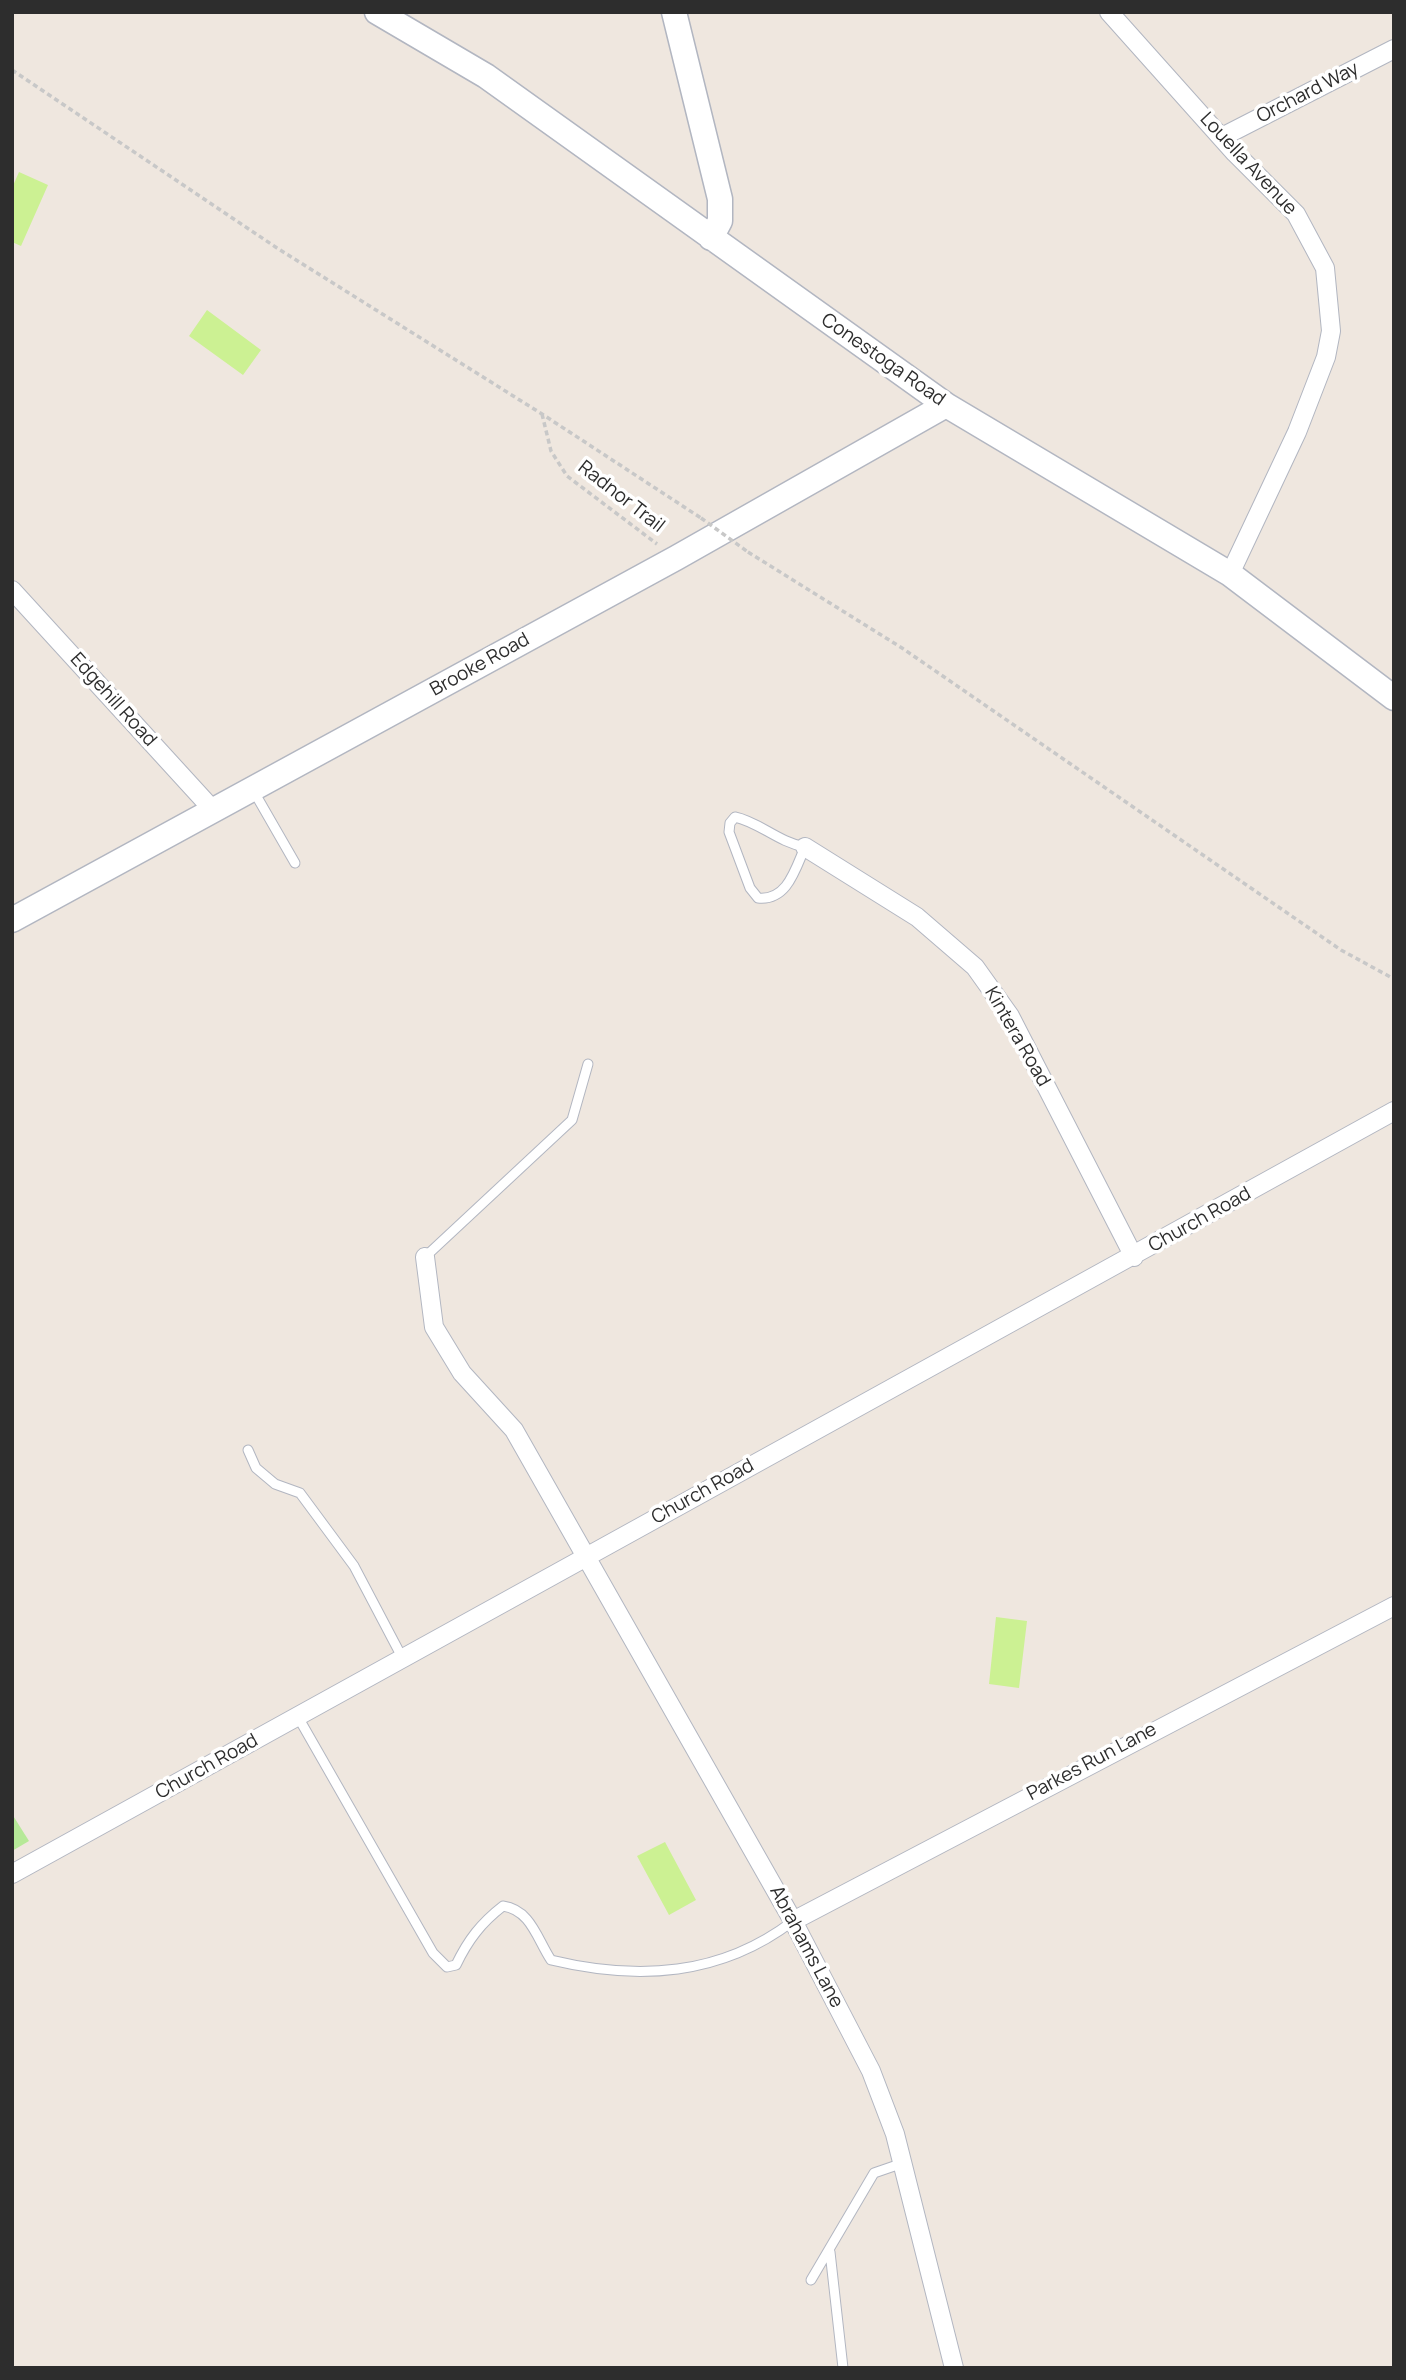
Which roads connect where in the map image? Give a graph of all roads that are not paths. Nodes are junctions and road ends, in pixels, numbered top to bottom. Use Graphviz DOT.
graph roads {
  1 [pos="377,12"];
  2 [pos="674,12"];
  3 [pos="1110,12"];
  4 [pos="1394,49"];
  5 [pos="1222,137"];
  6 [pos="711,238"];
  7 [pos="946,405"];
  8 [pos="1230,574"];
  9 [pos="12,590"];
  10 [pos="1394,698"];
  11 [pos="252,789"];
  12 [pos="213,810"];
  13 [pos="805,847"];
  14 [pos="295,863"];
  15 [pos="12,920"];
  16 [pos="588,1064"];
  17 [pos="1394,1111"];
  18 [pos="425,1257"];
  19 [pos="1134,1257"];
  20 [pos="248,1450"];
  21 [pos="586,1556"];
  22 [pos="1394,1606"];
  23 [pos="404,1659"];
  24 [pos="298,1717"];
  25 [pos="12,1874"];
  26 [pos="793,1921"];
  27 [pos="902,2163"];
  28 [pos="830,2252"];
  29 [pos="811,2280"];
  30 [pos="843,2368"];
  31 [pos="954,2368"];
  1 -- 6 [label="main road, Conestoga Road"];
  2 -- 6 [label="main road"];
  3 -- 5 [label="street, Louella Avenue"];
  4 -- 5 [label="street, Orchard Way"];
  5 -- 8 [label="street, Louella Avenue"];
  6 -- 7 [label="main road, Conestoga Road"];
  7 -- 8 [label="main road, Conestoga Road"];
  7 -- 11 [label="main road, Brooke Road"];
  8 -- 10 [label="main road, Conestoga Road"];
  9 -- 12 [label="street, Edgehill Road"];
  11 -- 12 [label="main road, Brooke Road"];
  11 -- 14 [label="lane"];
  12 -- 15 [label="main road, Brooke Road"];
  13 -- 13 [label="lane"];
  13 -- 19 [label="street, Kintera Road"];
  16 -- 18 [label="lane"];
  17 -- 19 [label="street, Church Road"];
  18 -- 21 [label="street, Abrahams Lane"];
  19 -- 21 [label="street, Church Road"];
  20 -- 23 [label="lane"];
  21 -- 23 [label="street, Church Road"];
  21 -- 26 [label="street, Abrahams Lane"];
  22 -- 26 [label="street, Parkes Run Lane"];
  23 -- 24 [label="street, Church Road"];
  24 -- 25 [label="street, Church Road"];
  24 -- 26 [label="lane"];
  26 -- 27 [label="street, Abrahams Lane"];
  27 -- 28 [label="lane"];
  27 -- 31 [label="street, Abrahams Lane"];
  28 -- 29 [label="lane"];
  28 -- 30 [label="lane"];
}
